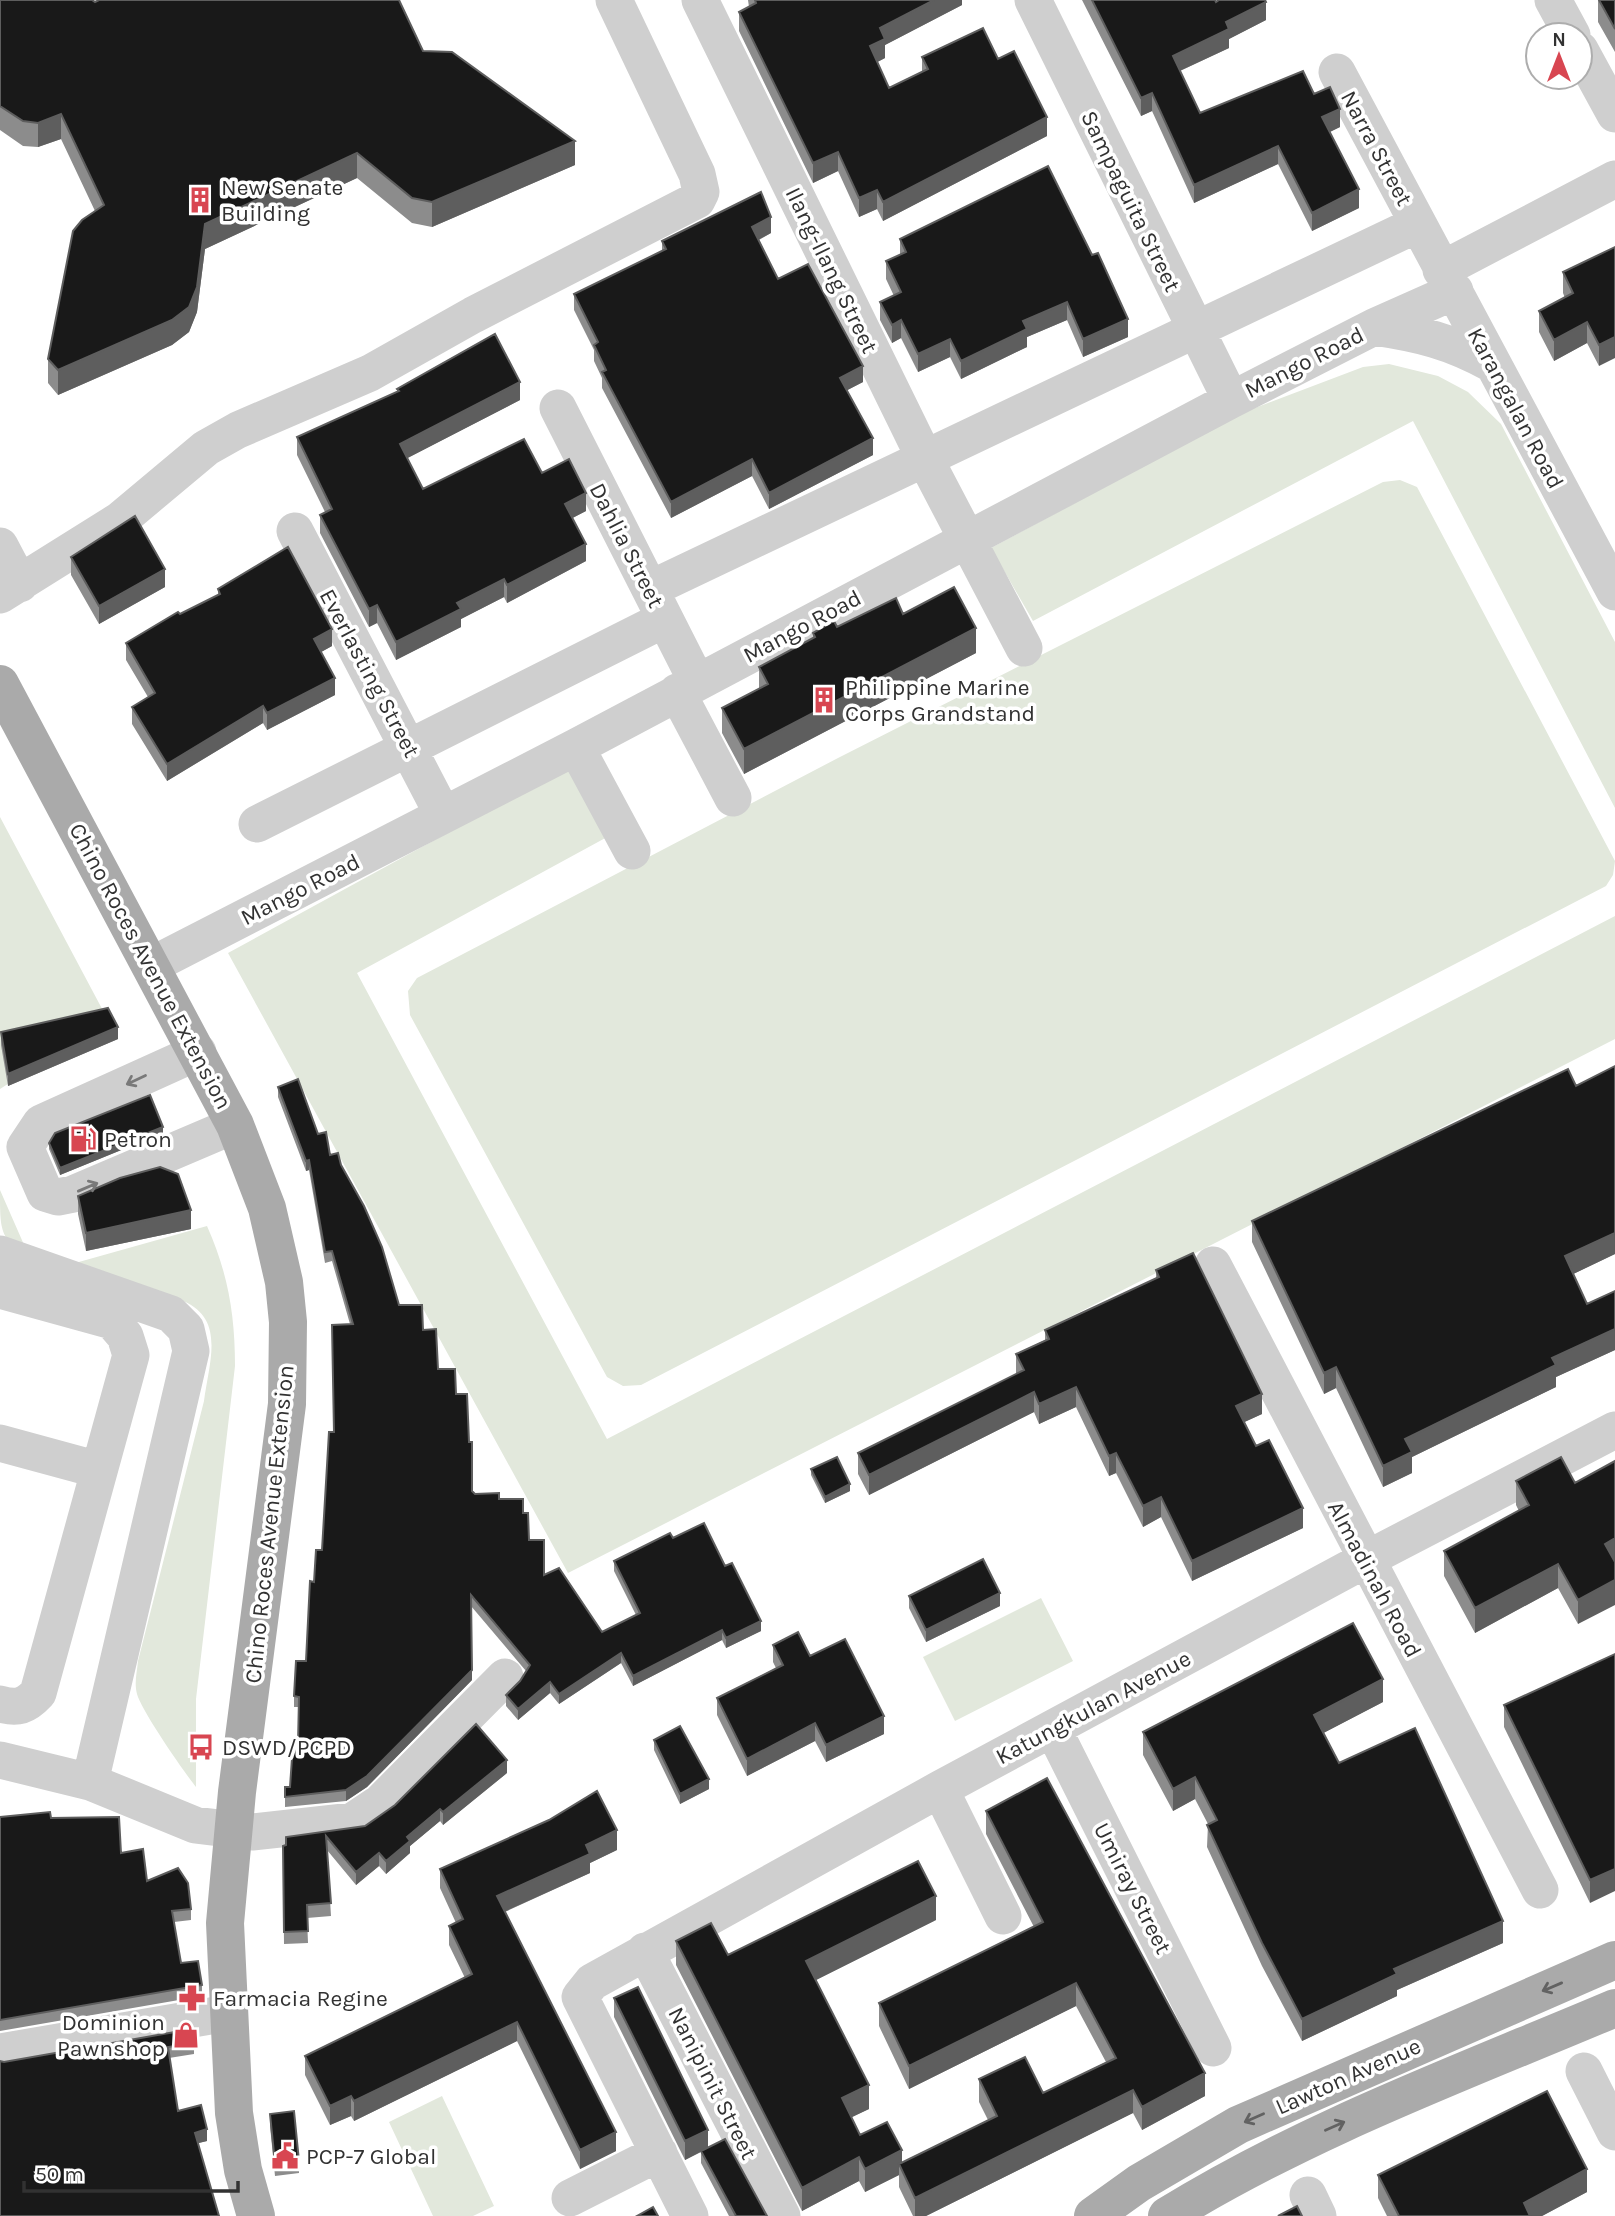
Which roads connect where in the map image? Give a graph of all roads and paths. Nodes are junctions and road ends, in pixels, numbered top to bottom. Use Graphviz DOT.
graph roads {
  1 [pos="614,0"];
  2 [pos="700,0"];
  3 [pos="1033,0"];
  4 [pos="1553,0"];
  5 [pos="1564,21"];
  6 [pos="1337,72"];
  7 [pos="1594,76"];
  8 [pos="1615,114"];
  9 [pos="1615,180"];
  10 [pos="1418,224"];
  11 [pos="1448,280"];
  12 [pos="1374,327"];
  13 [pos="1194,331"];
  14 [pos="1492,364"];
  15 [pos="1231,400"];
  16 [pos="558,408"];
  17 [pos="924,457"];
  18 [pos="295,531"];
  19 [pos="967,539"];
  20 [pos="0,546"];
  21 [pos="10,589"];
  22 [pos="1615,592"];
  23 [pos="658,604"];
  24 [pos="1024,648"];
  25 [pos="0,684"];
  26 [pos="687,687"];
  27 [pos="576,747"];
  28 [pos="409,748"];
  29 [pos="733,799"];
  30 [pos="443,815"];
  31 [pos="257,824"];
  32 [pos="632,850"];
  33 [pos="152,965"];
  34 [pos="198,1052"];
  35 [pos="235,1125"];
  36 [pos="0,1254"];
  37 [pos="1213,1265"];
  38 [pos="0,1290"];
  39 [pos="1615,1430"];
  40 [pos="0,1443"];
  41 [pos="99,1470"];
  42 [pos="1365,1560"];
  43 [pos="505,1676"];
  44 [pos="0,1704"];
  45 [pos="1053,1729"];
  46 [pos="0,1760"];
  47 [pos="90,1782"];
  48 [pos="940,1789"];
  49 [pos="233,1829"];
  50 [pos="1540,1890"];
  51 [pos="1003,1916"];
  52 [pos="645,1951"];
  53 [pos="1615,1960"];
  54 [pos="1615,2008"];
  55 [pos="228,2013"];
  56 [pos="1213,2048"];
  57 [pos="0,2052"];
  58 [pos="1584,2071"];
  59 [pos="1615,2132"];
  60 [pos="659,2153"];
  61 [pos="570,2198"];
  62 [pos="256,2216"];
  63 [pos="690,2216"];
  64 [pos="782,2216"];
  65 [pos="1093,2216"];
  66 [pos="1167,2216"];
  1 -- 21 [label="street"];
  2 -- 17 [label="street, Ilang-Ilang Street"];
  3 -- 13 [label="street, Sampaguita Street"];
  4 -- 5 [label="street"];
  6 -- 10 [label="street, Narra Street"];
  7 -- 8 [label="street"];
  9 -- 11 [label="street, Mango Road"];
  10 -- 11 [label="street, Karangalan Road"];
  10 -- 13 [label="street"];
  11 -- 12 [label="street, Mango Road"];
  11 -- 14 [label="street, Karangalan Road"];
  12 -- 14 [label="street"];
  12 -- 15 [label="street, Mango Road"];
  13 -- 15 [label="street, Sampaguita Street"];
  13 -- 17 [label="street"];
  14 -- 22 [label="street, Karangalan Road"];
  15 -- 19 [label="street, Mango Road"];
  16 -- 23 [label="street, Dahlia Street"];
  17 -- 19 [label="street, Ilang-Ilang Street"];
  17 -- 23 [label="street"];
  18 -- 28 [label="street, Everlasting Street"];
  19 -- 24 [label="street, Ilang-Ilang Street"];
  19 -- 26 [label="street, Mango Road"];
  20 -- 21 [label="street"];
  23 -- 26 [label="street, Dahlia Street"];
  23 -- 28 [label="street"];
  25 -- 33 [label="main road, Chino Roces Avenue Extension"];
  26 -- 27 [label="street, Mango Road"];
  26 -- 29 [label="street, Dahlia Street"];
  27 -- 30 [label="street, Mango Road"];
  27 -- 32 [label="street"];
  28 -- 30 [label="street, Everlasting Street"];
  28 -- 31 [label="street"];
  30 -- 33 [label="street, Mango Road"];
  33 -- 34 [label="main road, Chino Roces Avenue Extension"];
  34 -- 35 [label="main road, Chino Roces Avenue Extension"];
  34 -- 35 [label="street, one-way"];
  35 -- 49 [label="main road, Chino Roces Avenue Extension"];
  36 -- 47 [label="street"];
  37 -- 42 [label="street, Almadinah Road"];
  38 -- 41 [label="street"];
  39 -- 42 [label="street, Katungkulan Avenue"];
  40 -- 41 [label="street"];
  41 -- 44 [label="street"];
  42 -- 45 [label="street, Katungkulan Avenue"];
  42 -- 50 [label="street, Almadinah Road"];
  43 -- 49 [label="street"];
  45 -- 48 [label="street, Katungkulan Avenue"];
  45 -- 56 [label="street, Umiray Street"];
  46 -- 47 [label="street"];
  47 -- 49 [label="street"];
  48 -- 51 [label="street"];
  48 -- 52 [label="street, Katungkulan Avenue"];
  49 -- 55 [label="main road, Chino Roces Avenue Extension"];
  52 -- 60 [label="street, Katungkulan Avenue"];
  52 -- 64 [label="street, Nanipinit Street"];
  53 -- 65 [label="main road, Lawton Avenue, one-way"];
  66 -- 54 [label="main road, Lawton Avenue, one-way"];
  55 -- 57 [label="street"];
  55 -- 62 [label="main road, Chino Roces Avenue Extension"];
  58 -- 59 [label="street"];
  60 -- 61 [label="street"];
  60 -- 63 [label="street"];
}
